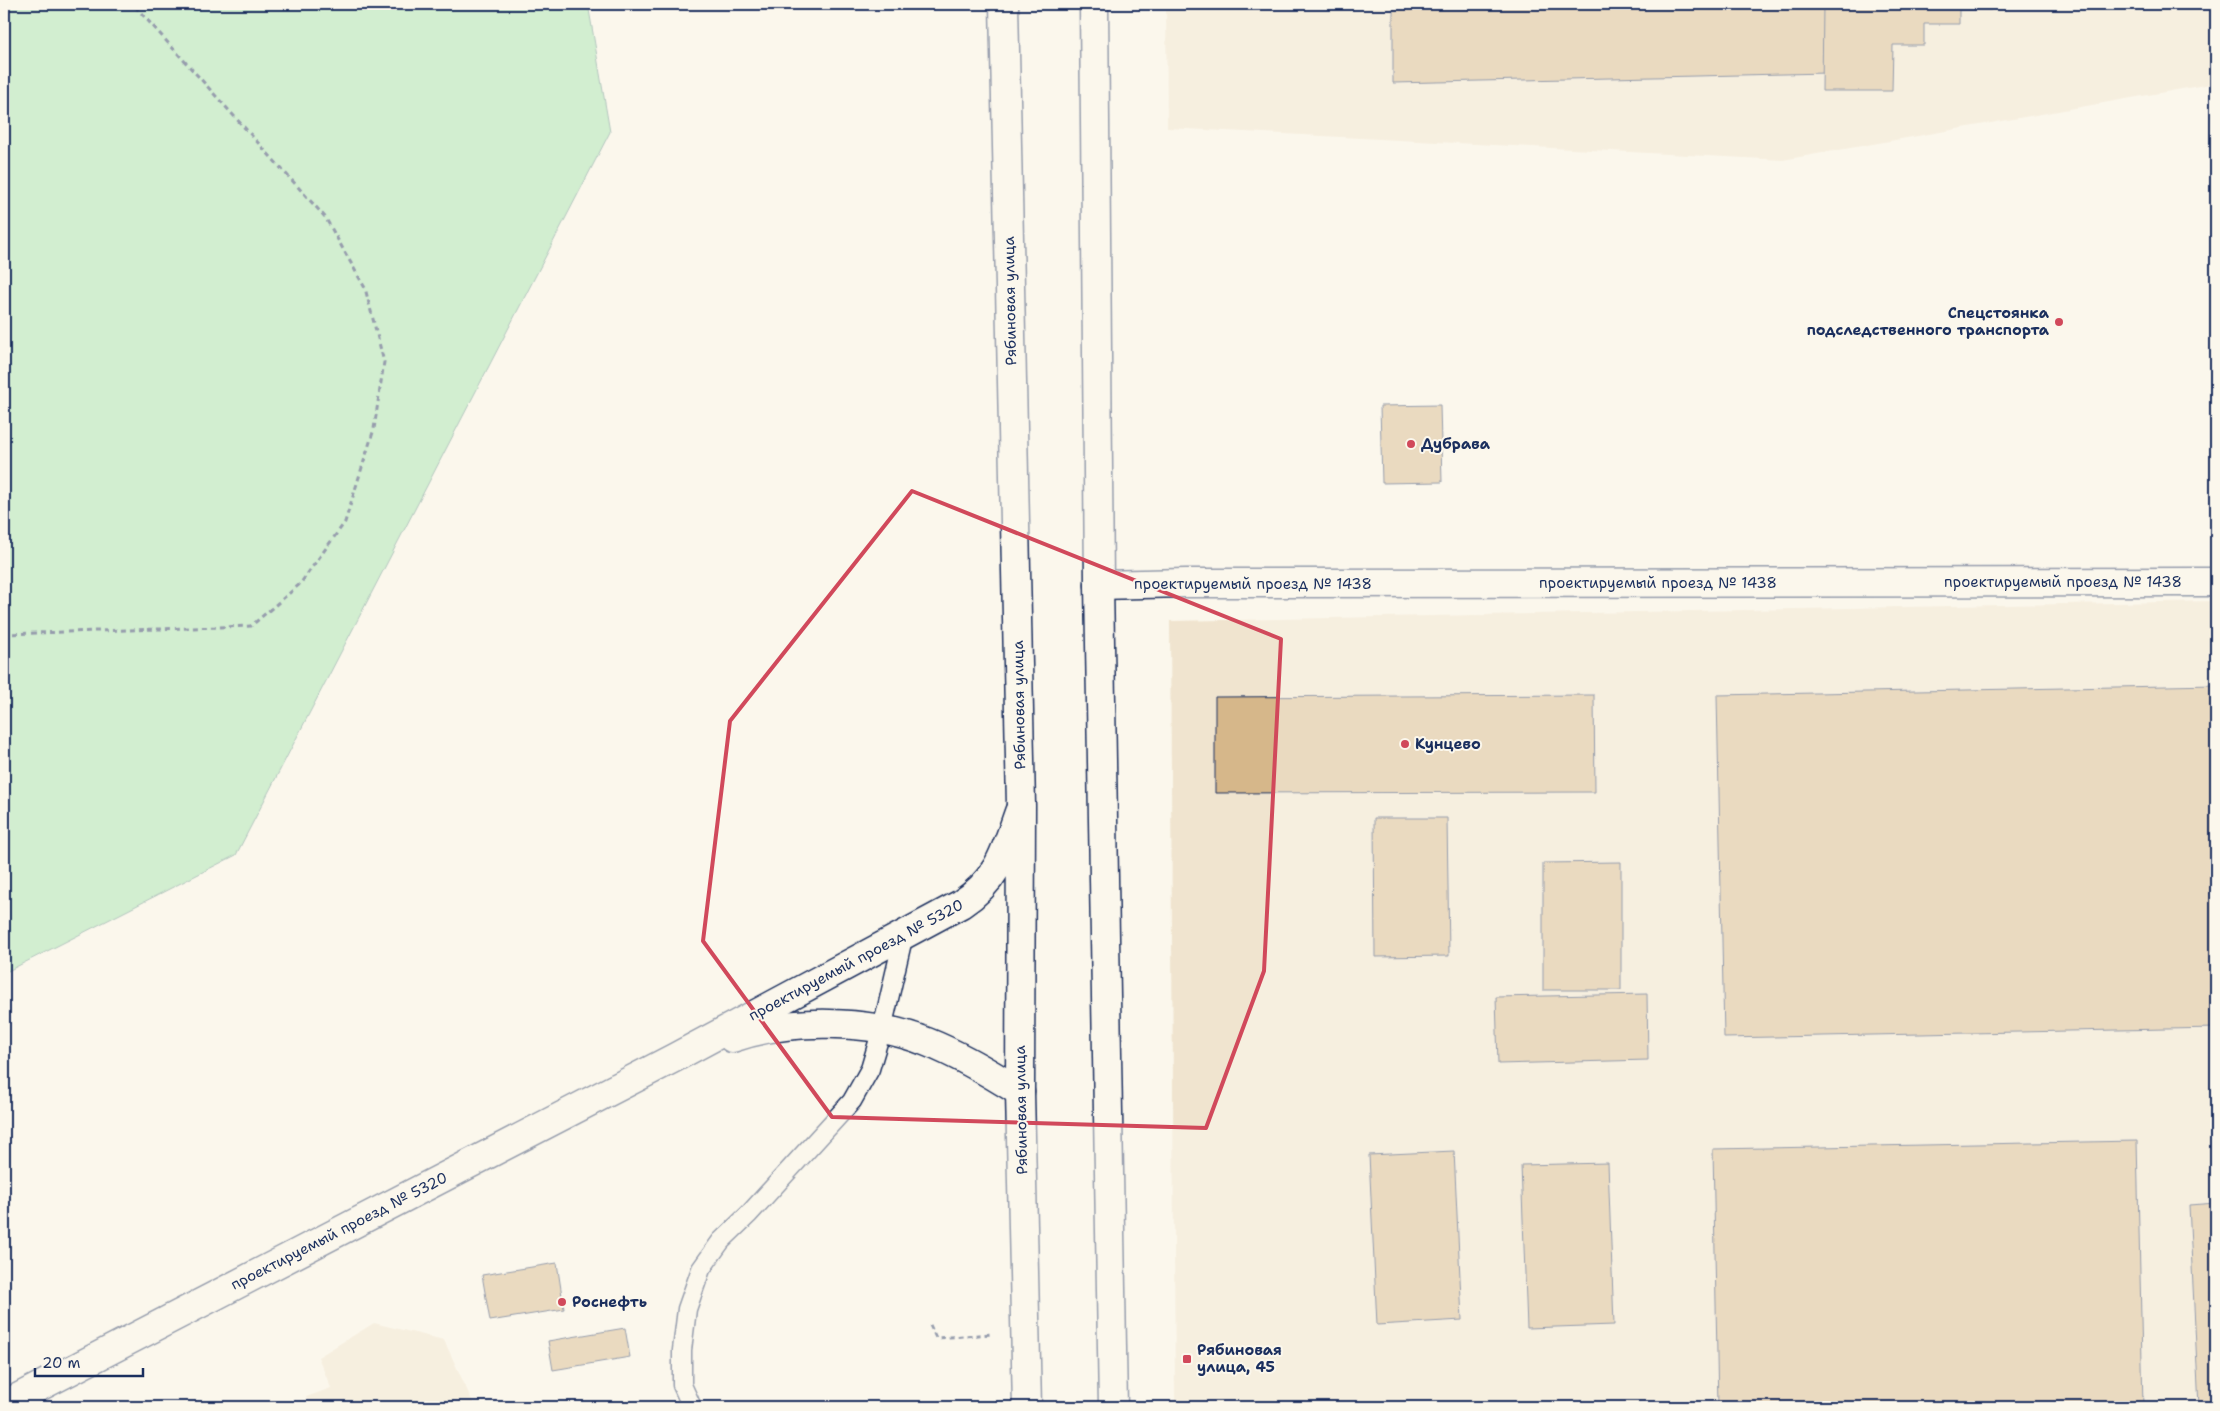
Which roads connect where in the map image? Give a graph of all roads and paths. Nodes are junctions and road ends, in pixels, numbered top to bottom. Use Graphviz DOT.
graph roads {
  1 [pos="133,4"];
  2 [pos="1004,4"];
  3 [pos="1094,4"];
  4 [pos="2216,582"];
  5 [pos="1099,585"];
  6 [pos="4,634"];
  7 [pos="1021,806"];
  8 [pos="904,934"];
  9 [pos="882,1030"];
  10 [pos="674,1058"];
  11 [pos="1020,1092"];
  12 [pos="930,1325"];
  13 [pos="992,1334"];
  14 [pos="4,1405"];
  15 [pos="692,1407"];
  16 [pos="1026,1407"];
  17 [pos="1113,1407"];
  1 -- 6 [label="path"];
  2 -- 7 [label="main road, Рябиновая улица"];
  3 -- 5 [label="main road"];
  4 -- 5 [label="main road, проектируемый проезд № 1438"];
  5 -- 17 [label="main road"];
  7 -- 8 [label="main road, проектируемый проезд № 5320"];
  7 -- 11 [label="main road, Рябиновая улица"];
  8 -- 9 [label="lane"];
  8 -- 10 [label="main road, проектируемый проезд № 5320"];
  9 -- 10 [label="main road, проектируемый проезд № 5320"];
  9 -- 11 [label="main road, проектируемый проезд № 5320"];
  9 -- 15 [label="lane"];
  10 -- 14 [label="main road, проектируемый проезд № 5320"];
  11 -- 16 [label="main road, Рябиновая улица"];
  12 -- 13 [label="path"];
}
